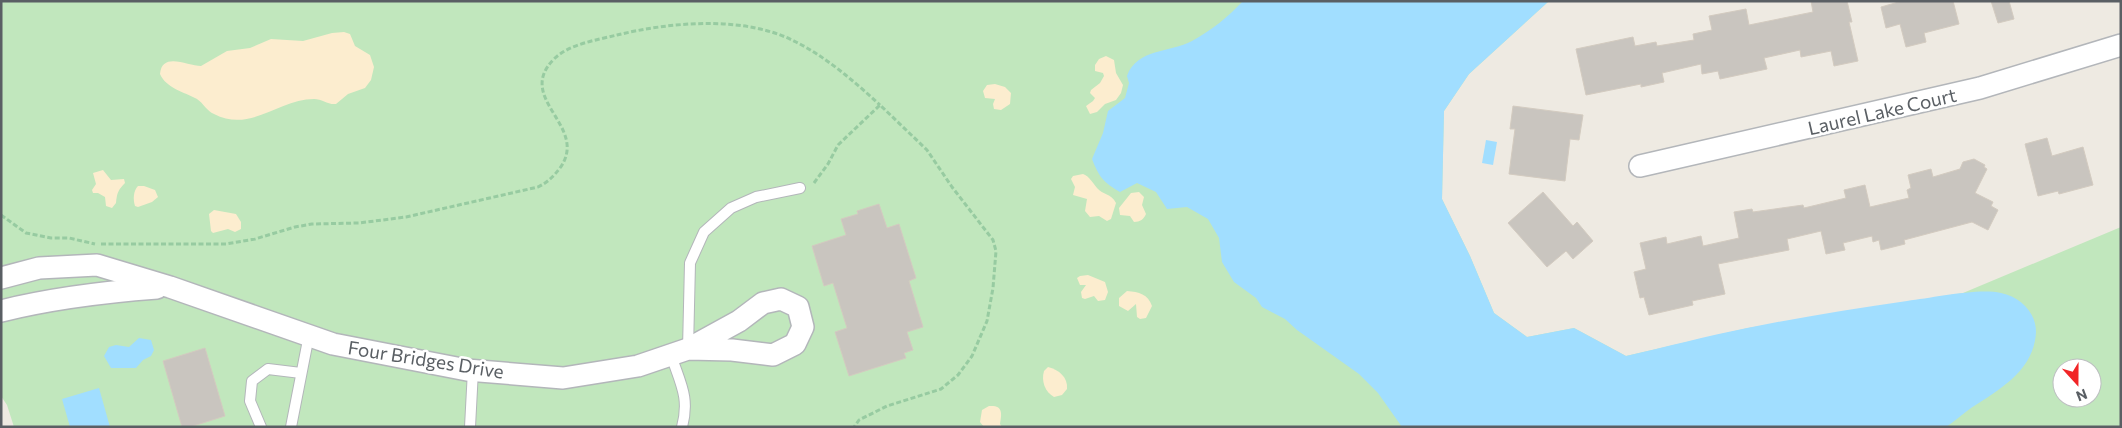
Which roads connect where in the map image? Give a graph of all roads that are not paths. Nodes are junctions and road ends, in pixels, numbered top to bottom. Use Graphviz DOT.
graph roads {
  1 [pos="2121,46"];
  2 [pos="1640,166"];
  3 [pos="800,188"];
  4 [pos="1,278"];
  5 [pos="170,287"];
  6 [pos="1,311"];
  7 [pos="309,335"];
  8 [pos="679,352"];
  9 [pos="473,370"];
  10 [pos="301,373"];
  11 [pos="261,427"];
  12 [pos="291,427"];
  13 [pos="470,427"];
  14 [pos="682,427"];
  1 -- 2 [label="street, Laurel Lake Court"];
  3 -- 8 [label="lane"];
  4 -- 5 [label="street, Four Bridges Drive"];
  5 -- 6 [label="street, Four Bridges Drive"];
  5 -- 7 [label="street, Four Bridges Drive"];
  7 -- 9 [label="street, Four Bridges Drive"];
  7 -- 10 [label="lane"];
  8 -- 8 [label="street, Four Bridges Drive"];
  8 -- 9 [label="street, Four Bridges Drive"];
  8 -- 14 [label="lane"];
  9 -- 13 [label="lane"];
  10 -- 11 [label="lane"];
  10 -- 12 [label="lane"];
}
